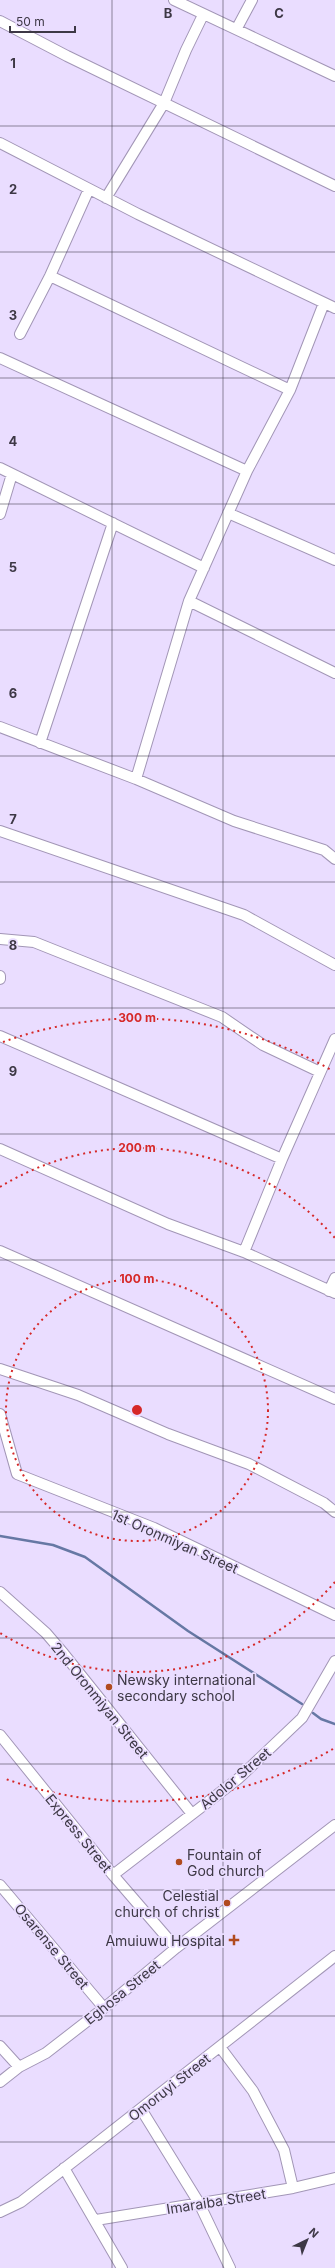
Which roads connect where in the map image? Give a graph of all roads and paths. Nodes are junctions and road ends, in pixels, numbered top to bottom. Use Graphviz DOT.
graph roads {
  1 [pos="174,0"];
  2 [pos="252,0"];
  3 [pos="203,15"];
  4 [pos="0,21"];
  5 [pos="237,28"];
  6 [pos="335,76"];
  7 [pos="164,103"];
  8 [pos="0,143"];
  9 [pos="335,186"];
  10 [pos="89,189"];
  11 [pos="106,198"];
  12 [pos="50,276"];
  13 [pos="324,303"];
  14 [pos="335,308"];
  15 [pos="20,334"];
  16 [pos="0,358"];
  17 [pos="290,390"];
  18 [pos="0,468"];
  19 [pos="247,471"];
  20 [pos="12,474"];
  21 [pos="228,513"];
  22 [pos="0,514"];
  23 [pos="113,524"];
  24 [pos="335,560"];
  25 [pos="204,568"];
  26 [pos="189,601"];
  27 [pos="335,673"];
  28 [pos="0,727"];
  29 [pos="40,743"];
  30 [pos="136,779"];
  31 [pos="0,831"];
  32 [pos="335,859"];
  33 [pos="0,939"];
  34 [pos="335,965"];
  35 [pos="0,976"];
  36 [pos="0,979"];
  37 [pos="0,1036"];
  38 [pos="335,1039"];
  39 [pos="320,1072"];
  40 [pos="0,1149"];
  41 [pos="282,1159"];
  42 [pos="0,1251"];
  43 [pos="244,1252"];
  44 [pos="335,1278"];
  45 [pos="332,1292"];
  46 [pos="0,1369"];
  47 [pos="335,1399"];
  48 [pos="0,1414"];
  49 [pos="335,1512"];
  50 [pos="0,1592"];
  51 [pos="335,1615"];
  52 [pos="335,1661"];
  53 [pos="0,1735"];
  54 [pos="192,1814"];
  55 [pos="335,1825"];
  56 [pos="113,1875"];
  57 [pos="0,1885"];
  58 [pos="176,1948"];
  59 [pos="335,1956"];
  60 [pos="104,2008"];
  61 [pos="0,2046"];
  62 [pos="220,2047"];
  63 [pos="19,2067"];
  64 [pos="0,2082"];
  65 [pos="141,2109"];
  66 [pos="64,2168"];
  67 [pos="335,2178"];
  68 [pos="293,2188"];
  69 [pos="199,2203"];
  70 [pos="0,2212"];
  71 [pos="96,2220"];
  72 [pos="122,2268"];
  73 [pos="230,2268"];
  1 -- 3 [label="street"];
  2 -- 5 [label="street"];
  3 -- 5 [label="street"];
  3 -- 7 [label="street"];
  4 -- 7 [label="street"];
  5 -- 6 [label="street"];
  7 -- 9 [label="street"];
  7 -- 11 [label="street"];
  8 -- 10 [label="street"];
  10 -- 11 [label="street"];
  10 -- 12 [label="street"];
  11 -- 13 [label="street"];
  12 -- 15 [label="street"];
  12 -- 17 [label="street"];
  13 -- 14 [label="street"];
  13 -- 17 [label="street"];
  16 -- 19 [label="street"];
  17 -- 19 [label="street"];
  18 -- 20 [label="street"];
  19 -- 21 [label="street"];
  20 -- 22 [label="street"];
  20 -- 23 [label="street"];
  21 -- 24 [label="street"];
  21 -- 25 [label="street"];
  23 -- 25 [label="street"];
  23 -- 29 [label="street"];
  25 -- 26 [label="street"];
  26 -- 27 [label="street"];
  26 -- 30 [label="street"];
  28 -- 29 [label="street"];
  29 -- 30 [label="street"];
  30 -- 32 [label="street"];
  31 -- 34 [label="street"];
  33 -- 39 [label="street"];
  35 -- 36 [label="street"];
  37 -- 41 [label="street"];
  38 -- 39 [label="street"];
  39 -- 41 [label="street"];
  40 -- 43 [label="street"];
  41 -- 43 [label="street"];
  42 -- 47 [label="street"];
  43 -- 45 [label="street"];
  44 -- 45 [label="street"];
  46 -- 49 [label="street"];
  48 -- 51 [label="street, 1st Oronmiyan Street"];
  50 -- 54 [label="street, 2nd Oronmiyan Street"];
  52 -- 54 [label="street, Adolor Street"];
  53 -- 56 [label="street, Express Street"];
  54 -- 56 [label="street, Adolor Street"];
  55 -- 58 [label="street, Eghosa Street"];
  56 -- 58 [label="street, Express Street"];
  57 -- 60 [label="street, Osarense Street"];
  58 -- 60 [label="street, Eghosa Street"];
  59 -- 62 [label="street, Omoruyi Street"];
  60 -- 63 [label="street, Eghosa Street"];
  61 -- 63 [label="street"];
  62 -- 65 [label="street, Omoruyi Street"];
  62 -- 68 [label="street"];
  63 -- 64 [label="street, Eghosa Street"];
  65 -- 66 [label="street, Omoruyi Street"];
  65 -- 69 [label="street"];
  66 -- 70 [label="street, Omoruyi Street"];
  66 -- 71 [label="street"];
  67 -- 68 [label="street, Imaraiba Street"];
  68 -- 69 [label="street, Imaraiba Street"];
  69 -- 71 [label="street, Imaraiba Street"];
  69 -- 73 [label="street"];
  71 -- 72 [label="street"];
}
